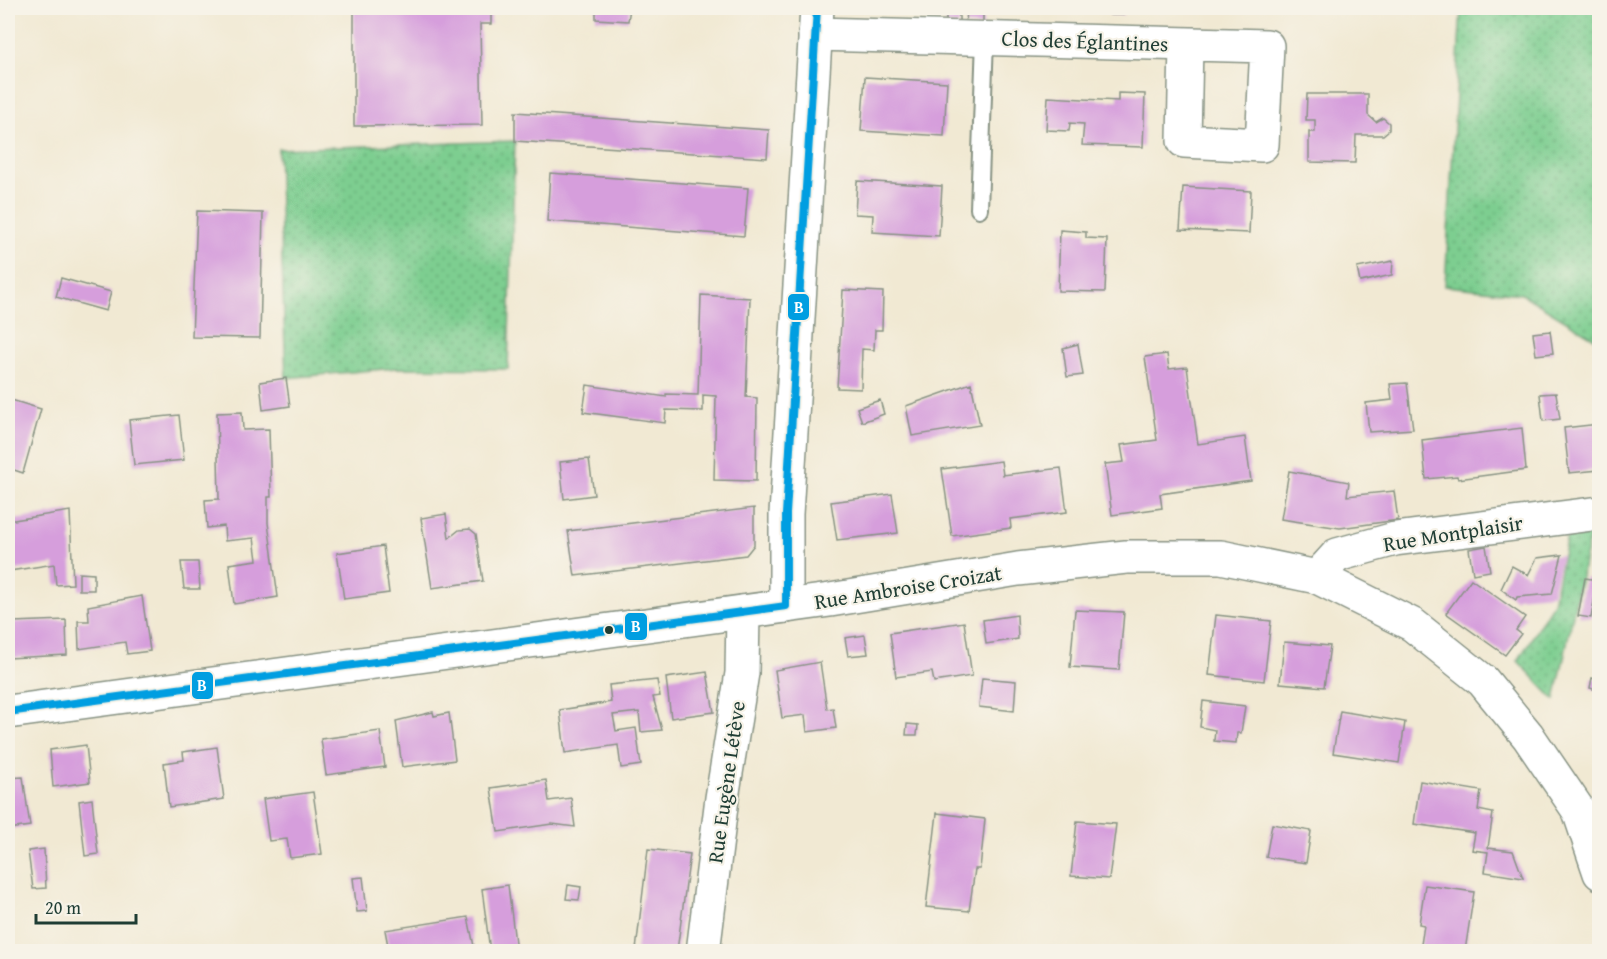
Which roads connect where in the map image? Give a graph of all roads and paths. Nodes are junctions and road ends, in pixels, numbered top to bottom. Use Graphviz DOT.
graph roads {
  1 [pos="816,21"];
  2 [pos="985,39"];
  3 [pos="1186,44"];
  4 [pos="979,209"];
  5 [pos="1599,513"];
  6 [pos="1317,578"];
  7 [pos="786,606"];
  8 [pos="743,612"];
  9 [pos="8,712"];
  10 [pos="1599,873"];
  11 [pos="703,951"];
  1 -- 2 [label="main road, Clos des Églantines"];
  1 -- 7 [label="main road"];
  2 -- 3 [label="main road, Clos des Églantines"];
  2 -- 4 [label="lane, Clos des Églantines"];
  5 -- 6 [label="main road, Rue Montplaisir"];
  6 -- 7 [label="main road, Rue Ambroise Croizat"];
  6 -- 10 [label="main road, Rue Ambroise Croizat"];
  7 -- 8 [label="main road, Rue Ambroise Croizat"];
  8 -- 9 [label="main road, Rue Ambroise Croizat"];
  8 -- 11 [label="main road, Rue Eugène Létève"];
}
